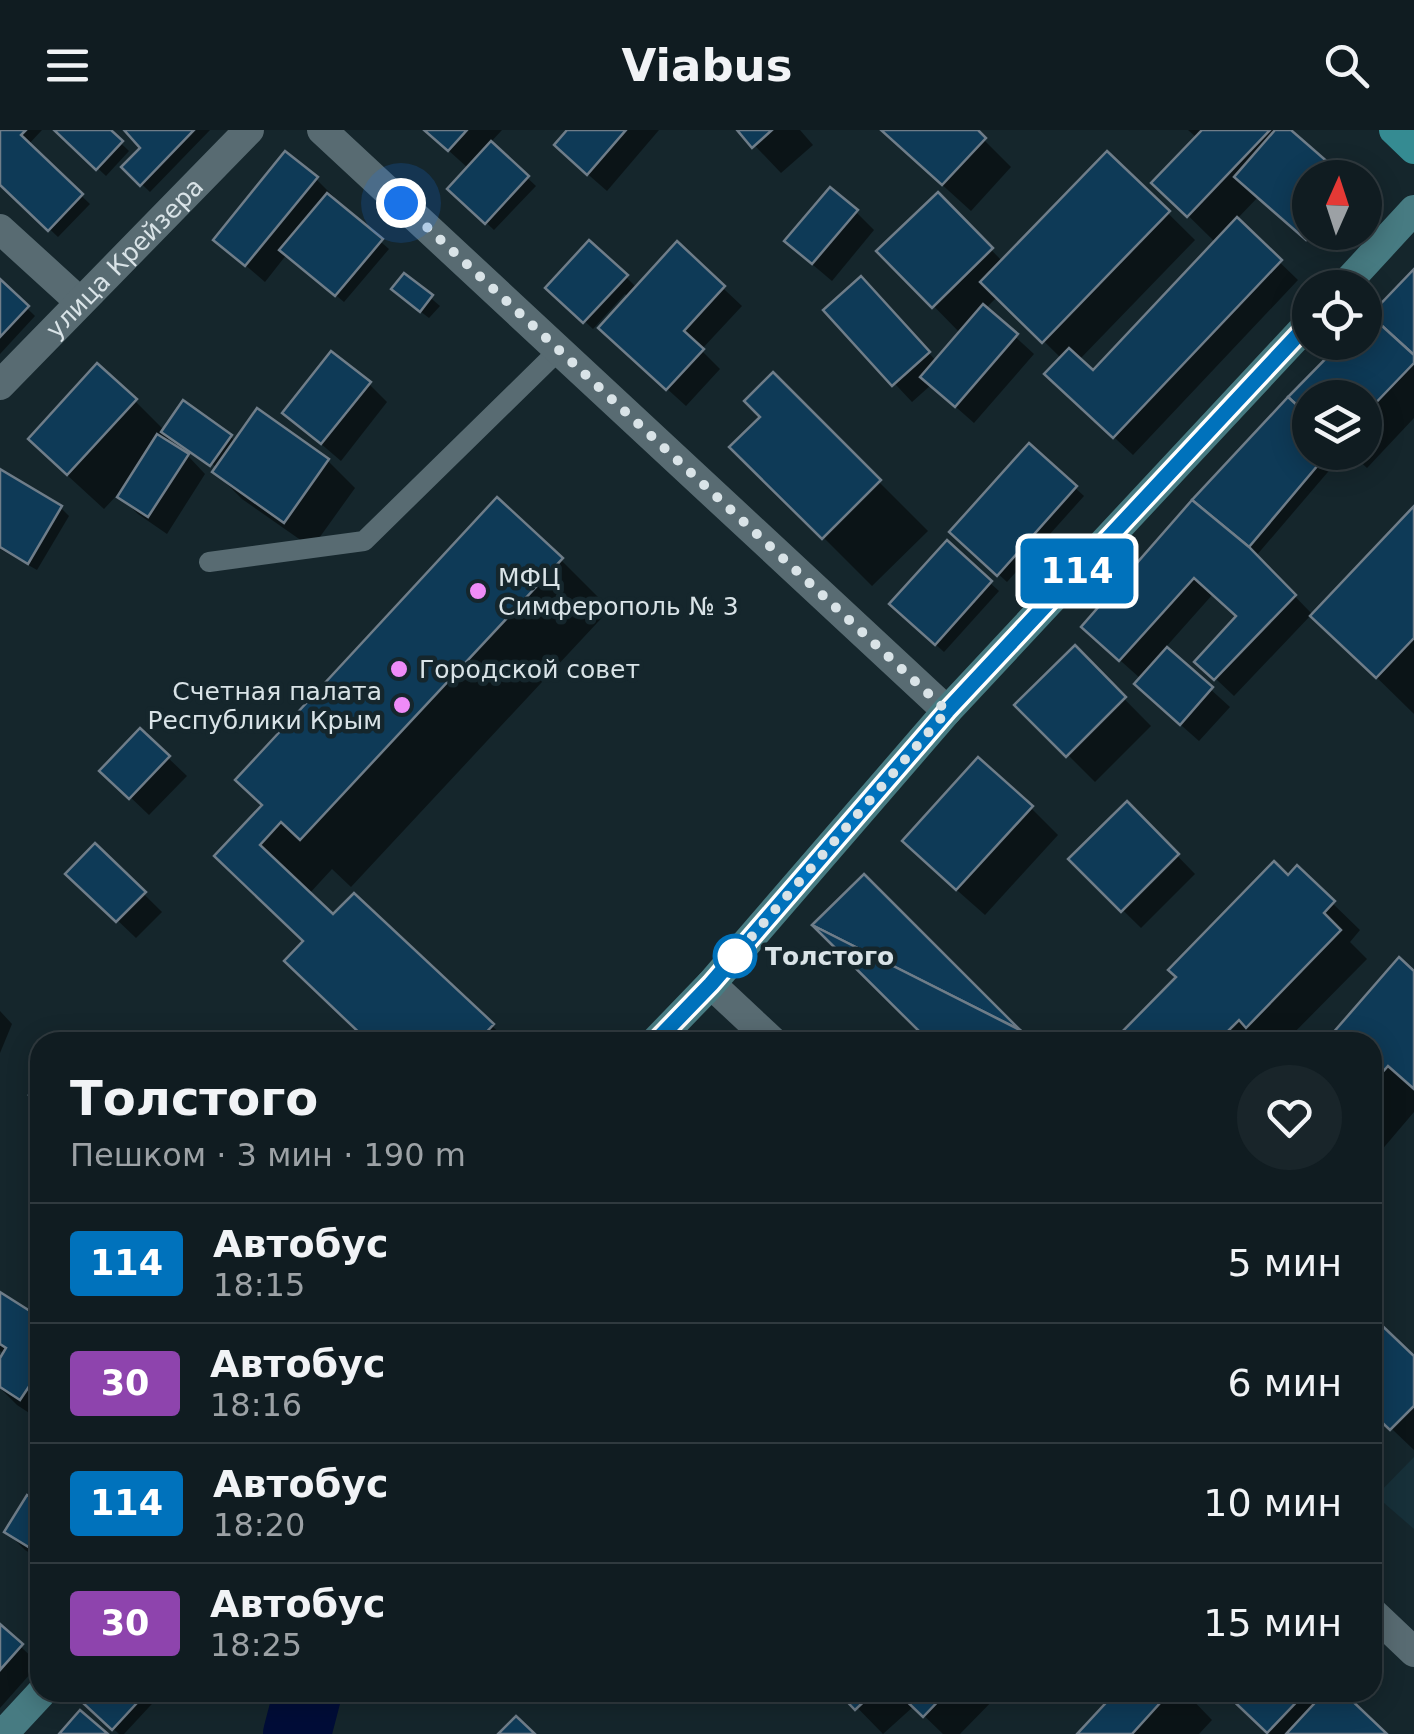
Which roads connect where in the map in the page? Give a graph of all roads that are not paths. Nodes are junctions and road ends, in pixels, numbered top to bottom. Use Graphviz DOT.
graph roads {
  1 [pos="250,130"];
  2 [pos="322,130"];
  3 [pos="1394,130"];
  4 [pos="1414,149"];
  5 [pos="1414,210"];
  6 [pos="0,229"];
  7 [pos="1359,270"];
  8 [pos="80,302"];
  9 [pos="1292,341"];
  10 [pos="559,350"];
  11 [pos="0,385"];
  12 [pos="210,562"];
  13 [pos="947,711"];
  14 [pos="711,984"];
  15 [pos="665,1032"];
  16 [pos="762,1032"];
  17 [pos="1382,1622"];
  18 [pos="1414,1652"];
  19 [pos="33,1702"];
  20 [pos="3,1734"];
  1 -- 8 [label="street, улица Крейзера"];
  2 -- 10 [label="street"];
  3 -- 4 [label="main road"];
  5 -- 7 [label="main road"];
  6 -- 8 [label="street"];
  8 -- 11 [label="street, улица Крейзера"];
  9 -- 13 [label="main road"];
  10 -- 12 [label="lane"];
  10 -- 13 [label="street"];
  13 -- 14 [label="main road"];
  14 -- 15 [label="main road"];
  14 -- 16 [label="street"];
  17 -- 18 [label="street"];
  19 -- 20 [label="main road"];
}
